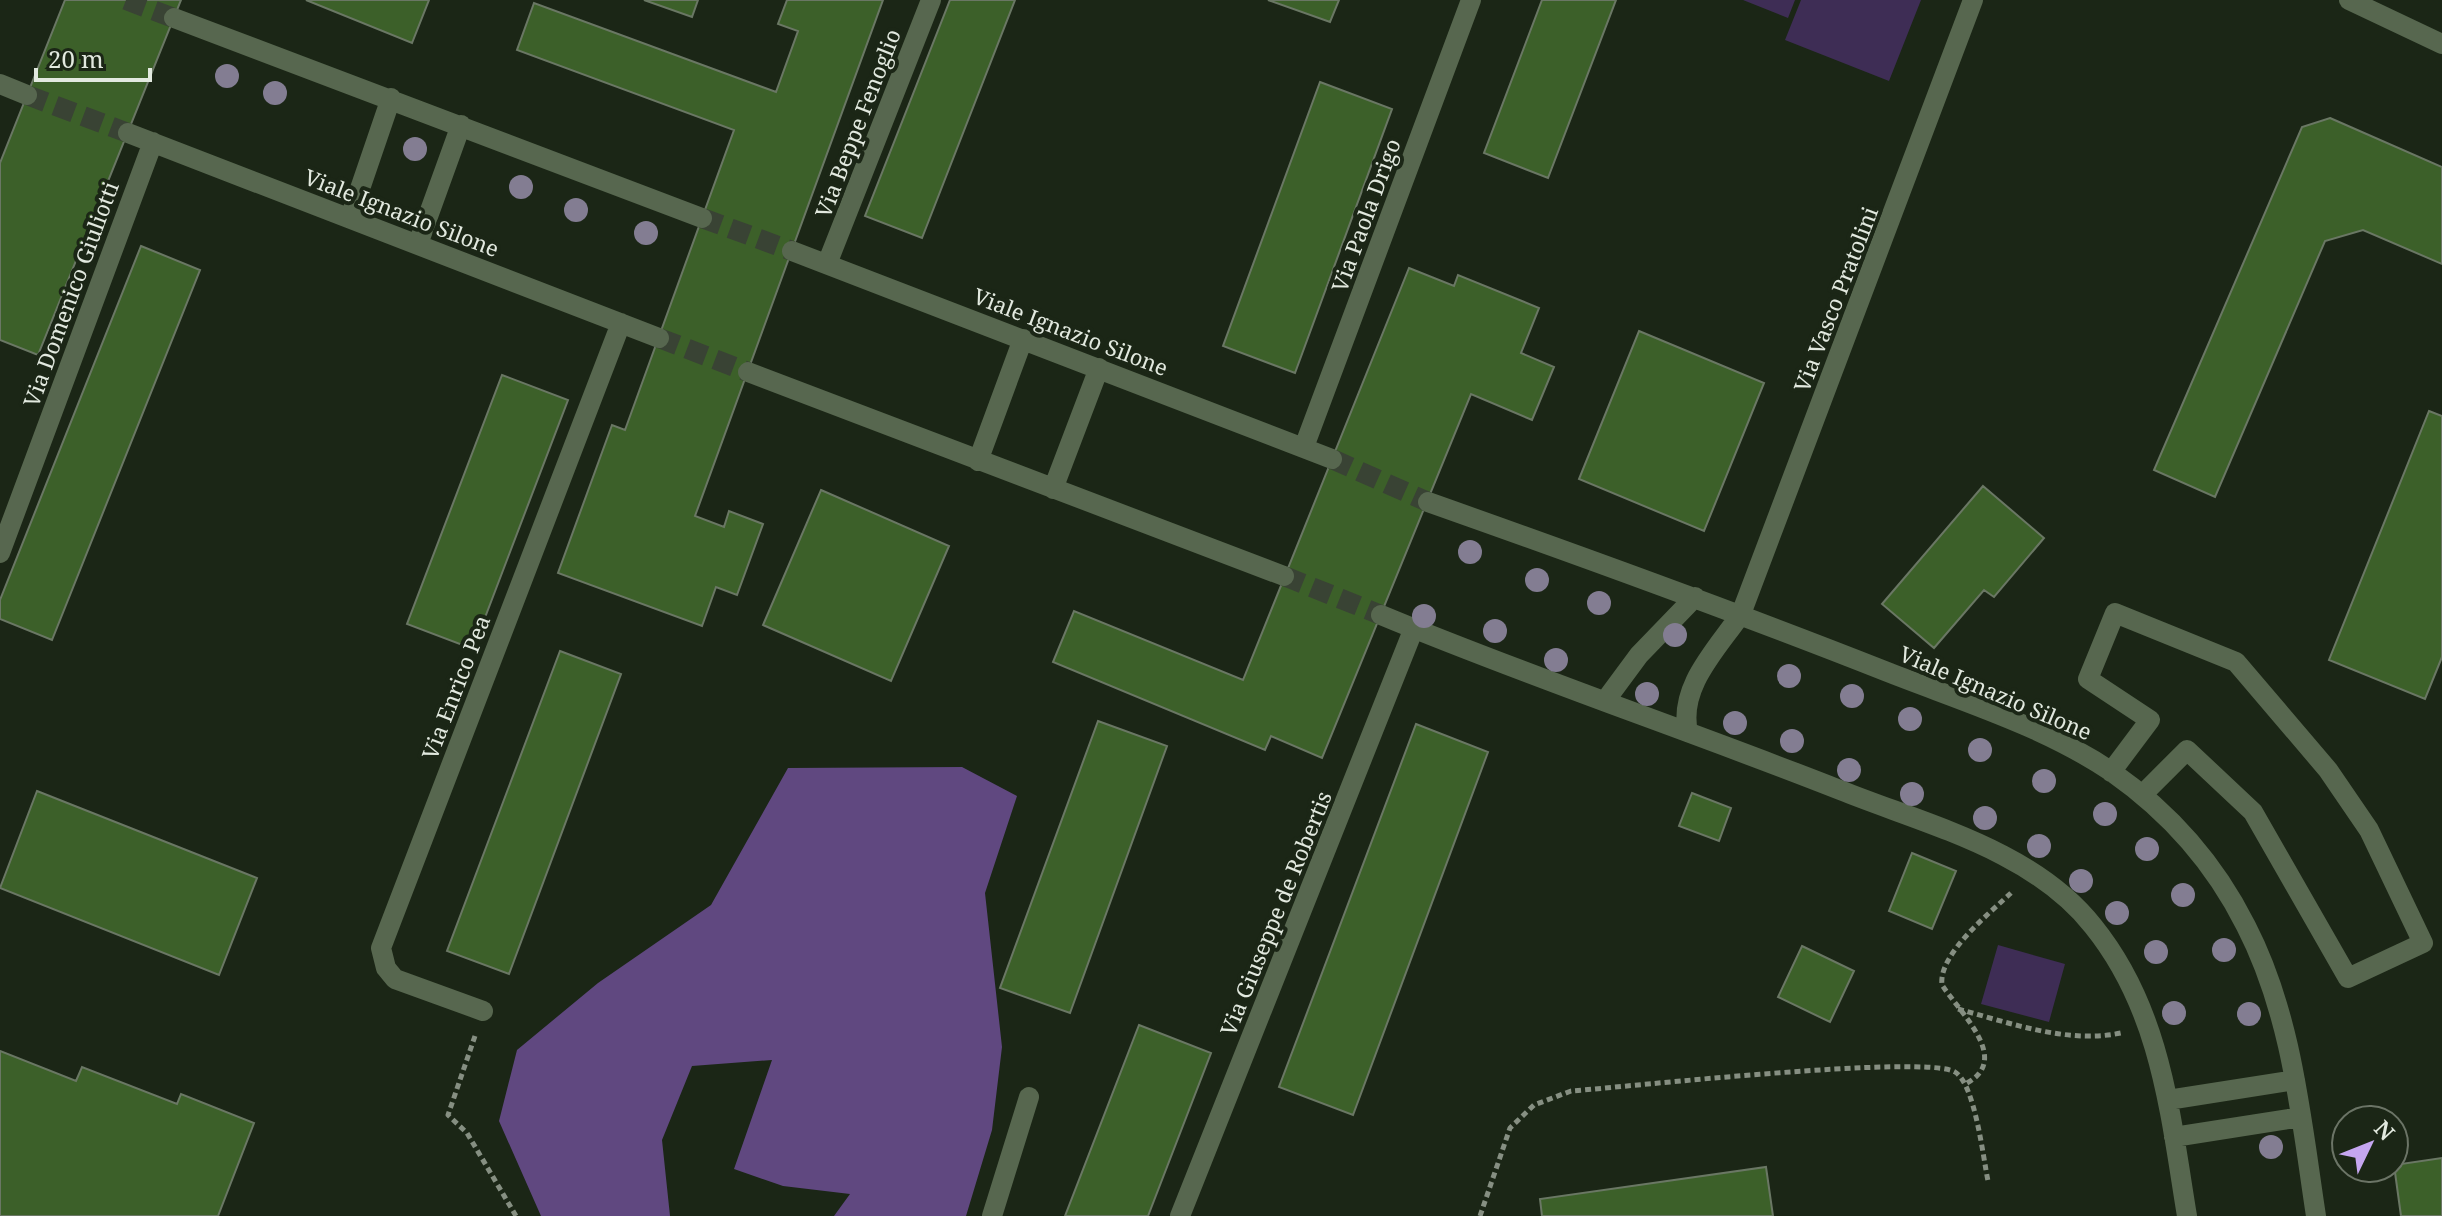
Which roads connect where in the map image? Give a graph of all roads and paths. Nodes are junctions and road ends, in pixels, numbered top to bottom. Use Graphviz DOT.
graph roads {
  1 [pos="931,0"];
  2 [pos="1471,0"];
  3 [pos="1973,0"];
  4 [pos="2349,0"];
  5 [pos="174,18"];
  6 [pos="2442,44"];
  7 [pos="0,84"];
  8 [pos="27,95"];
  9 [pos="391,98"];
  10 [pos="461,125"];
  11 [pos="128,133"];
  12 [pos="153,142"];
  13 [pos="350,218"];
  14 [pos="702,218"];
  15 [pos="418,244"];
  16 [pos="792,251"];
  17 [pos="827,264"];
  18 [pos="621,323"];
  19 [pos="659,338"];
  20 [pos="1023,339"];
  21 [pos="1099,368"];
  22 [pos="748,372"];
  23 [pos="1304,447"];
  24 [pos="1332,459"];
  25 [pos="978,461"];
  26 [pos="1053,489"];
  27 [pos="1428,502"];
  28 [pos="8,509"];
  29 [pos="0,553"];
  30 [pos="1284,576"];
  31 [pos="1695,597"];
  32 [pos="1741,614"];
  33 [pos="1381,615"];
  34 [pos="1414,628"];
  35 [pos="1605,701"];
  36 [pos="1688,732"];
  37 [pos="2111,772"];
  38 [pos="2142,795"];
  39 [pos="2033,871"];
  40 [pos="1957,1008"];
  41 [pos="483,1011"];
  42 [pos="2149,1027"];
  43 [pos="2295,1080"];
  44 [pos="1967,1083"];
  45 [pos="1029,1097"];
  46 [pos="2168,1100"];
  47 [pos="2301,1117"];
  48 [pos="2174,1137"];
  49 [pos="1988,1181"];
  50 [pos="516,1216"];
  51 [pos="992,1216"];
  52 [pos="1180,1216"];
  53 [pos="1480,1216"];
  54 [pos="2187,1216"];
  55 [pos="2316,1216"];
  1 -- 17 [label="street, Via Beppe Fenoglio"];
  2 -- 23 [label="street, Via Paola Drigo"];
  3 -- 32 [label="street, Via Vasco Pratolini"];
  4 -- 6 [label="street"];
  5 -- 9 [label="street"];
  7 -- 8 [label="street"];
  9 -- 10 [label="street"];
  9 -- 13 [label="street"];
  10 -- 14 [label="street"];
  10 -- 15 [label="street"];
  11 -- 12 [label="street, Viale Ignazio Silone"];
  12 -- 13 [label="street, Viale Ignazio Silone"];
  12 -- 28 [label="street, Via Domenico Giuliotti"];
  13 -- 15 [label="street, Viale Ignazio Silone"];
  15 -- 18 [label="street, Viale Ignazio Silone"];
  16 -- 17 [label="street, Viale Ignazio Silone"];
  17 -- 20 [label="street, Viale Ignazio Silone"];
  18 -- 19 [label="street, Viale Ignazio Silone"];
  18 -- 41 [label="street, Via Enrico Pea"];
  20 -- 21 [label="street, Viale Ignazio Silone"];
  20 -- 25 [label="street"];
  21 -- 23 [label="street, Viale Ignazio Silone"];
  21 -- 26 [label="street"];
  22 -- 25 [label="street"];
  23 -- 24 [label="street, Viale Ignazio Silone"];
  25 -- 26 [label="street"];
  26 -- 30 [label="street"];
  27 -- 31 [label="street, Viale Ignazio Silone"];
  28 -- 29 [label="street, Via Domenico Giuliotti"];
  31 -- 32 [label="street, Viale Ignazio Silone"];
  31 -- 35 [label="street"];
  32 -- 36 [label="street, Via Vasco Pratolini"];
  32 -- 37 [label="street, Viale Ignazio Silone"];
  33 -- 34 [label="street"];
  34 -- 35 [label="street"];
  34 -- 52 [label="street, Via Giuseppe de Robertis"];
  35 -- 36 [label="street"];
  36 -- 39 [label="street"];
  37 -- 38 [label="street, Viale Ignazio Silone"];
  37 -- 38 [label="street"];
  38 -- 43 [label="street, Viale Ignazio Silone"];
  39 -- 40 [label="path"];
  39 -- 42 [label="street"];
  40 -- 42 [label="path"];
  40 -- 44 [label="path"];
  41 -- 50 [label="path"];
  42 -- 46 [label="street"];
  43 -- 46 [label="street"];
  43 -- 47 [label="street, Viale Ignazio Silone"];
  44 -- 49 [label="path"];
  44 -- 53 [label="path"];
  45 -- 51 [label="street"];
  46 -- 48 [label="street"];
  47 -- 48 [label="street"];
  47 -- 55 [label="street, Viale Ignazio Silone"];
  48 -- 54 [label="street"];
}
